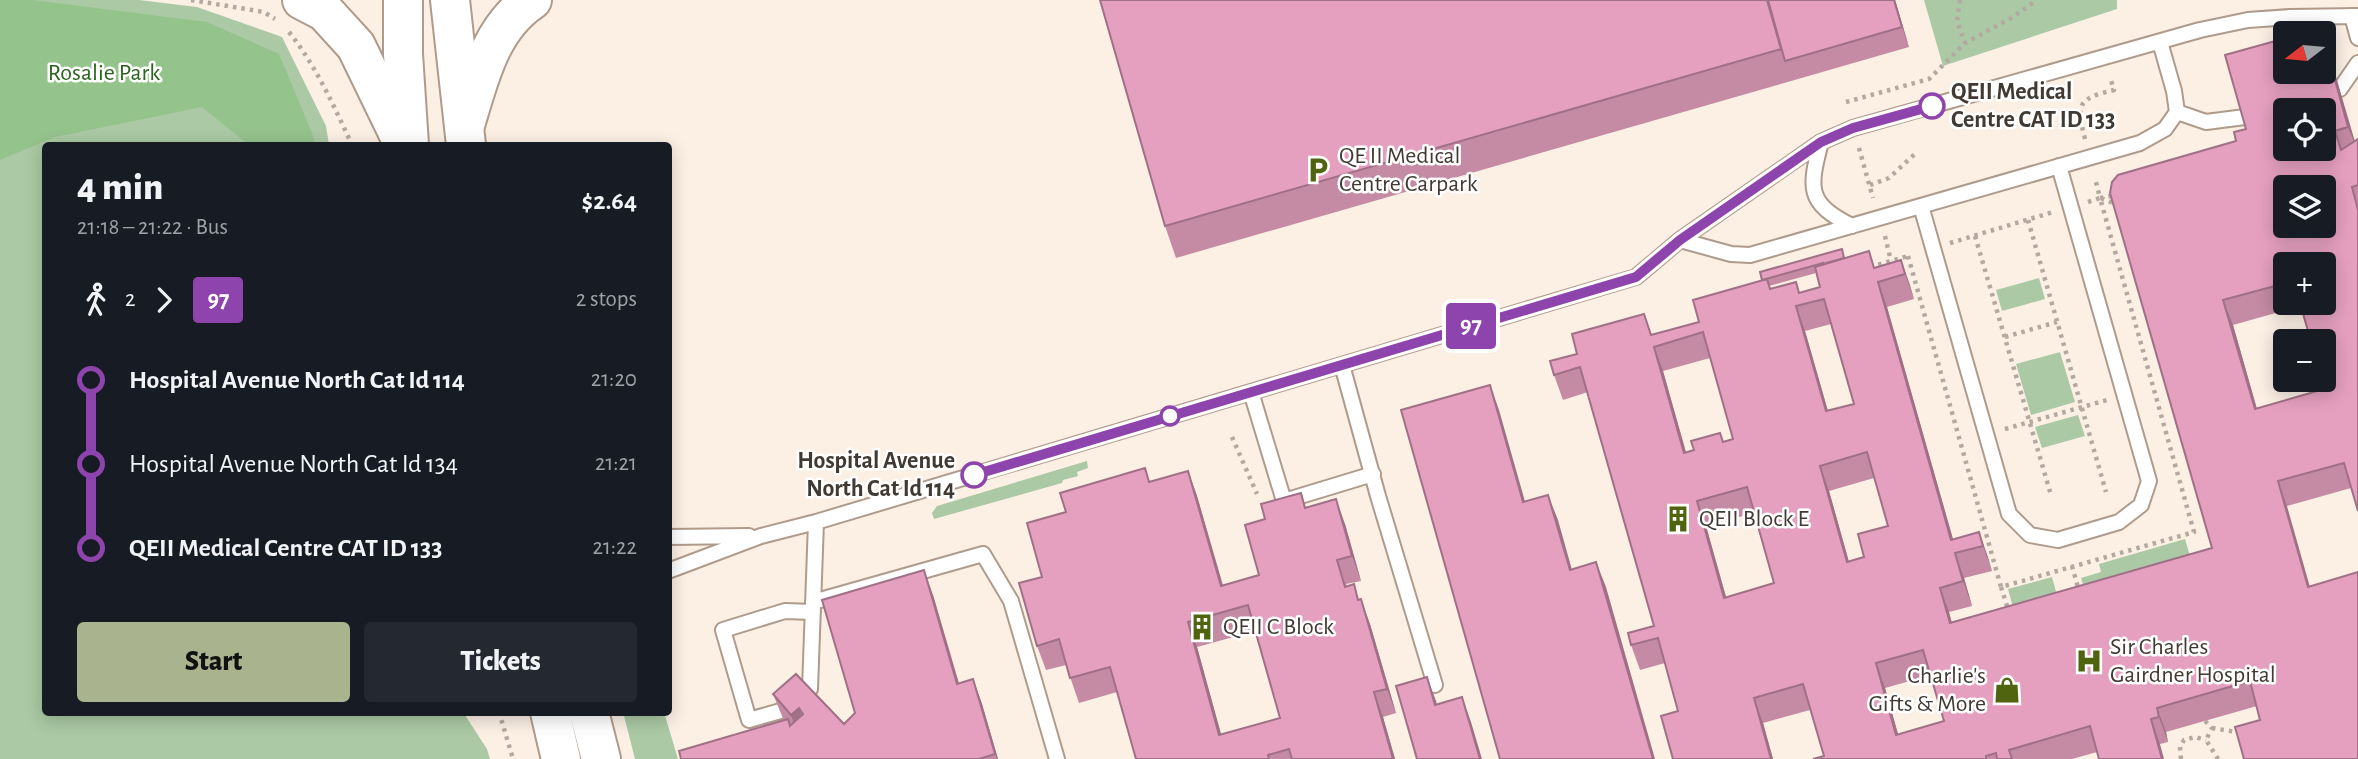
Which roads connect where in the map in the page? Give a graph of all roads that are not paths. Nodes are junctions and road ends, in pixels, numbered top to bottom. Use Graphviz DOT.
graph roads {
  1 [pos="302,0"];
  2 [pos="403,0"];
  3 [pos="450,0"];
  4 [pos="532,0"];
  5 [pos="2355,16"];
  6 [pos="2358,38"];
  7 [pos="2160,42"];
  8 [pos="2358,63"];
  9 [pos="2316,96"];
  10 [pos="2273,108"];
  11 [pos="2178,112"];
  12 [pos="465,135"];
  13 [pos="404,142"];
  14 [pos="406,142"];
  15 [pos="1821,142"];
  16 [pos="2059,166"];
  17 [pos="1921,206"];
  18 [pos="1852,226"];
  19 [pos="1680,240"];
  20 [pos="1342,365"];
  21 [pos="1251,392"];
  22 [pos="1373,474"];
  23 [pos="816,522"];
  24 [pos="761,536"];
  25 [pos="672,537"];
  26 [pos="672,569"];
  27 [pos="813,607"];
  28 [pos="1435,685"];
  29 [pos="551,716"];
  30 [pos="590,716"];
  31 [pos="561,759"];
  32 [pos="601,759"];
  33 [pos="1057,759"];
  1 -- 13 [label="main road"];
  2 -- 14 [label="main road"];
  3 -- 12 [label="main road"];
  4 -- 12 [label="main road"];
  5 -- 6 [label="lane"];
  5 -- 7 [label="lane"];
  7 -- 11 [label="lane"];
  7 -- 15 [label="lane"];
  8 -- 9 [label="lane"];
  10 -- 11 [label="lane"];
  11 -- 16 [label="lane"];
  15 -- 18 [label="lane"];
  15 -- 19 [label="lane"];
  16 -- 17 [label="lane"];
  16 -- 17 [label="lane"];
  17 -- 18 [label="lane"];
  18 -- 19 [label="lane"];
  19 -- 20 [label="lane"];
  20 -- 21 [label="lane"];
  20 -- 22 [label="lane"];
  21 -- 22 [label="lane"];
  21 -- 23 [label="lane"];
  22 -- 28 [label="lane"];
  23 -- 24 [label="lane"];
  23 -- 27 [label="lane"];
  24 -- 25 [label="lane"];
  24 -- 26 [label="lane"];
  27 -- 27 [label="lane"];
  27 -- 33 [label="lane"];
  29 -- 31 [label="main road"];
  30 -- 32 [label="main road"];
}
